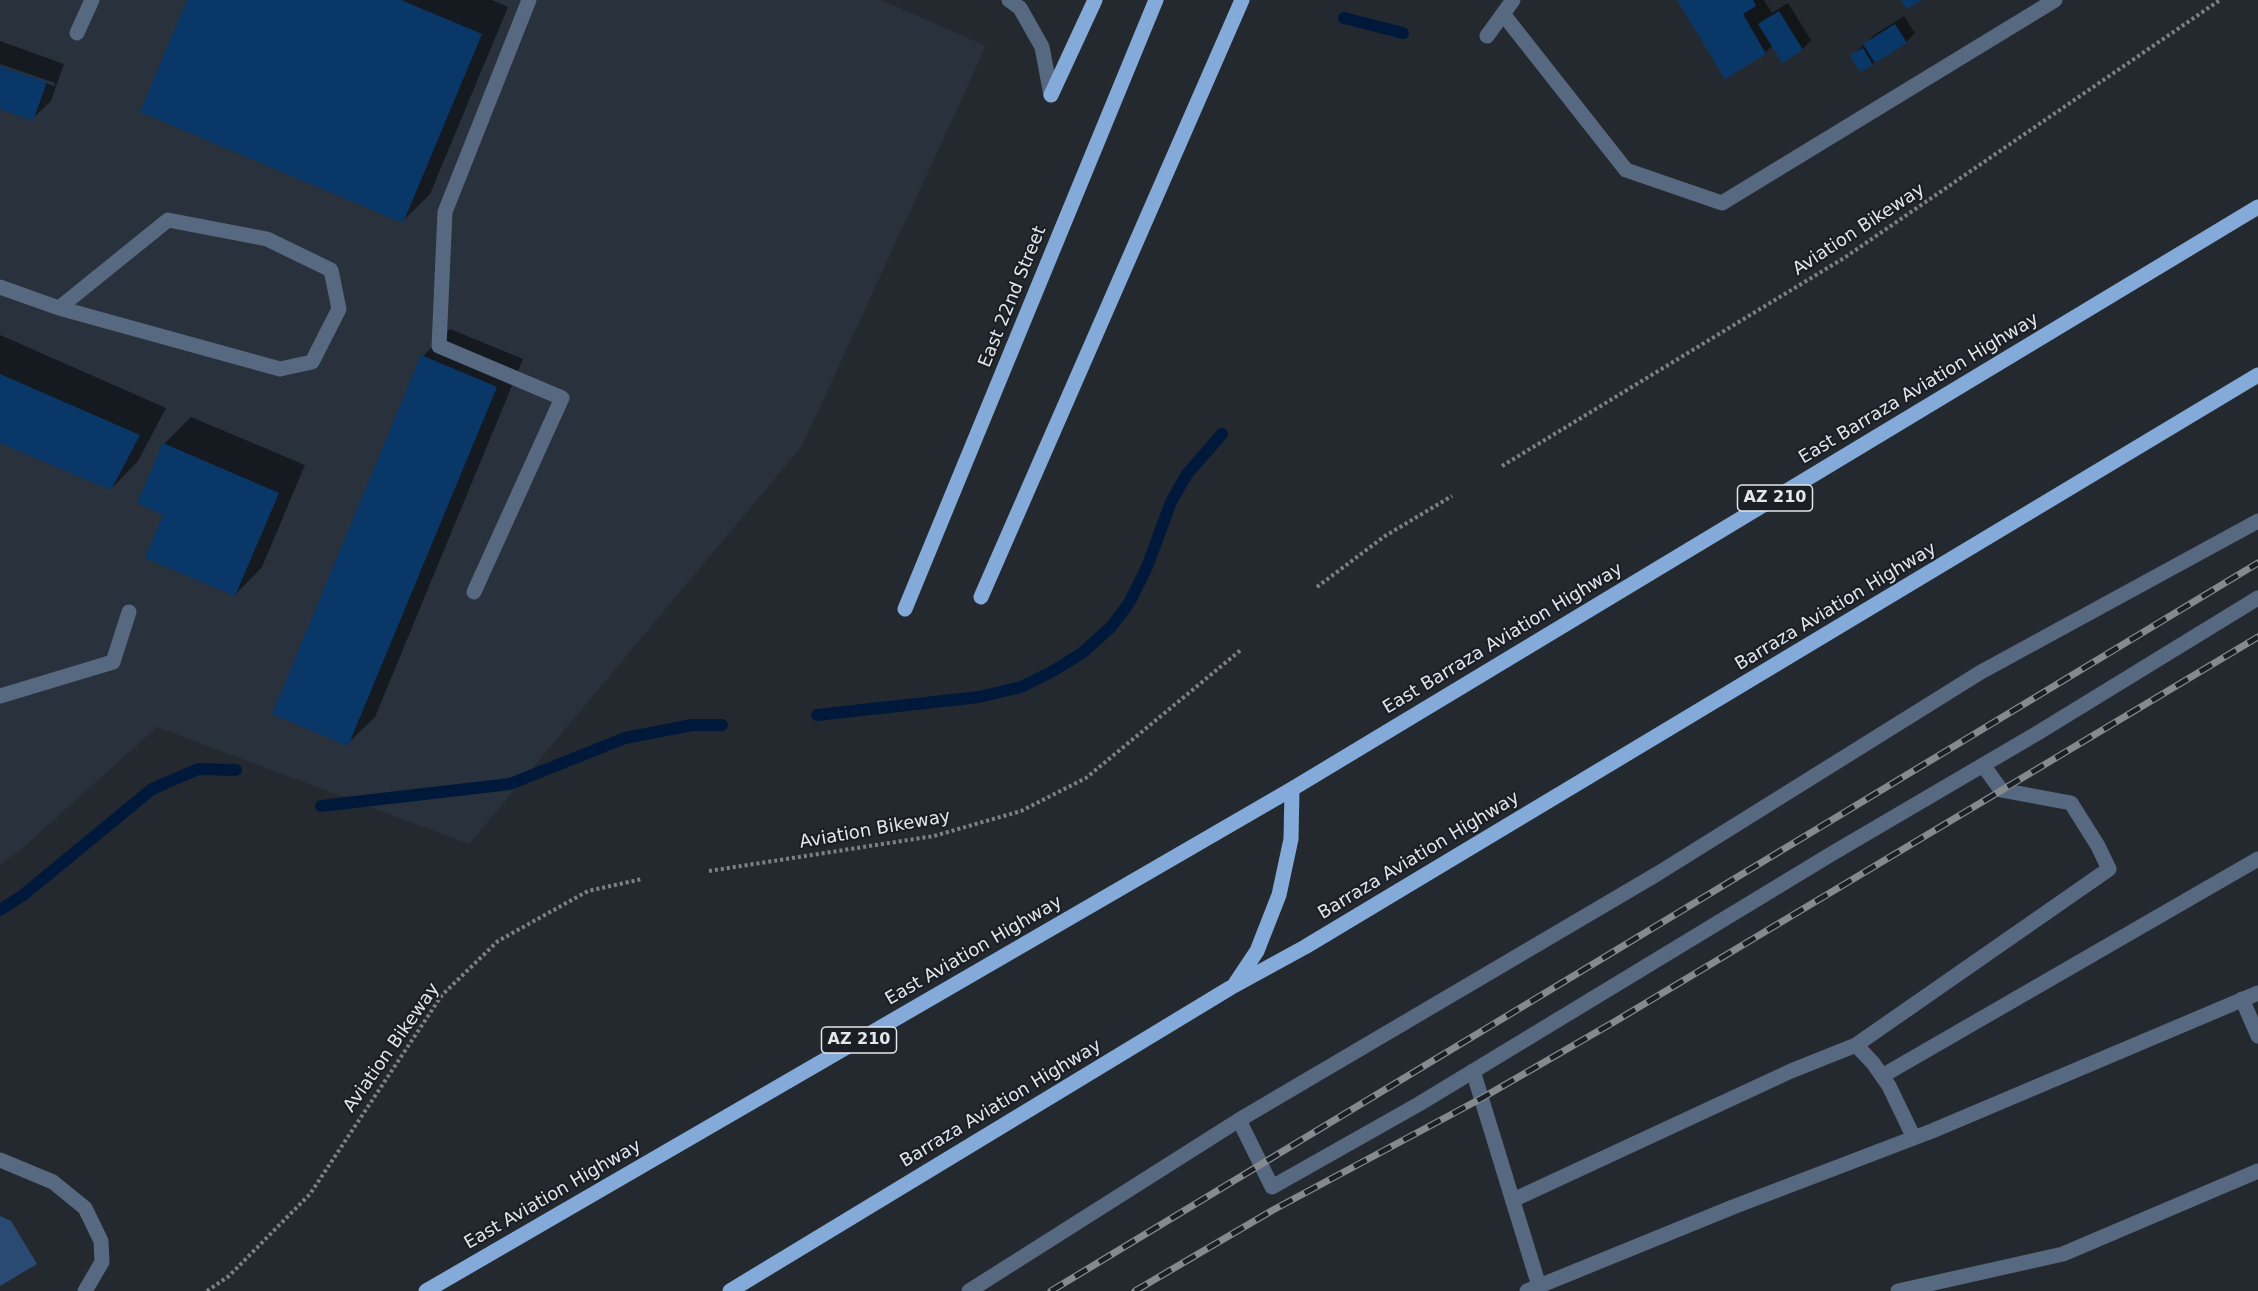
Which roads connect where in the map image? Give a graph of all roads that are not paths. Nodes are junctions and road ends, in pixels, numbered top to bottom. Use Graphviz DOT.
graph roads {
  1 [pos="92,0"];
  2 [pos="529,0"];
  3 [pos="1009,0"];
  4 [pos="1095,0"];
  5 [pos="1156,0"];
  6 [pos="1242,0"];
  7 [pos="1513,0"];
  8 [pos="2055,0"];
  9 [pos="1503,14"];
  10 [pos="77,33"];
  11 [pos="1487,36"];
  12 [pos="1051,95"];
  13 [pos="2258,207"];
  14 [pos="0,287"];
  15 [pos="59,308"];
  16 [pos="2258,375"];
  17 [pos="2258,521"];
  18 [pos="474,592"];
  19 [pos="981,597"];
  20 [pos="2258,598"];
  21 [pos="905,609"];
  22 [pos="129,612"];
  23 [pos="0,696"];
  24 [pos="1983,765"];
  25 [pos="1292,789"];
  26 [pos="2258,859"];
  27 [pos="1233,987"];
  28 [pos="2258,993"];
  29 [pos="2242,999"];
  30 [pos="2258,1036"];
  31 [pos="1856,1045"];
  32 [pos="1473,1071"];
  33 [pos="1882,1076"];
  34 [pos="1239,1120"];
  35 [pos="1914,1138"];
  36 [pos="0,1160"];
  37 [pos="2258,1171"];
  38 [pos="1513,1200"];
  39 [pos="1533,1288"];
  40 [pos="85,1291"];
  41 [pos="426,1291"];
  42 [pos="730,1291"];
  43 [pos="969,1291"];
  44 [pos="1898,1291"];
  1 -- 10 [label="street"];
  2 -- 18 [label="street"];
  3 -- 12 [label="street"];
  4 -- 12 [label="main road"];
  5 -- 21 [label="main road, East 22nd Street"];
  6 -- 19 [label="main road"];
  7 -- 9 [label="street"];
  8 -- 9 [label="street"];
  9 -- 11 [label="street"];
  13 -- 25 [label="main road, East Barraza Aviation Highway / AZ 210"];
  14 -- 15 [label="street"];
  15 -- 15 [label="street"];
  16 -- 27 [label="main road, Barraza Aviation Highway"];
  17 -- 34 [label="street"];
  20 -- 24 [label="street"];
  22 -- 23 [label="street"];
  24 -- 31 [label="street"];
  24 -- 32 [label="street"];
  25 -- 27 [label="main road"];
  25 -- 41 [label="main road, East Aviation Highway / AZ 210"];
  26 -- 33 [label="street"];
  27 -- 42 [label="main road, Barraza Aviation Highway"];
  28 -- 29 [label="street"];
  29 -- 30 [label="street"];
  29 -- 35 [label="street"];
  31 -- 33 [label="street"];
  31 -- 38 [label="street"];
  32 -- 34 [label="street"];
  32 -- 38 [label="street"];
  33 -- 35 [label="street"];
  34 -- 43 [label="street"];
  35 -- 39 [label="street"];
  36 -- 40 [label="street"];
  37 -- 44 [label="street"];
  38 -- 39 [label="street"];
}
